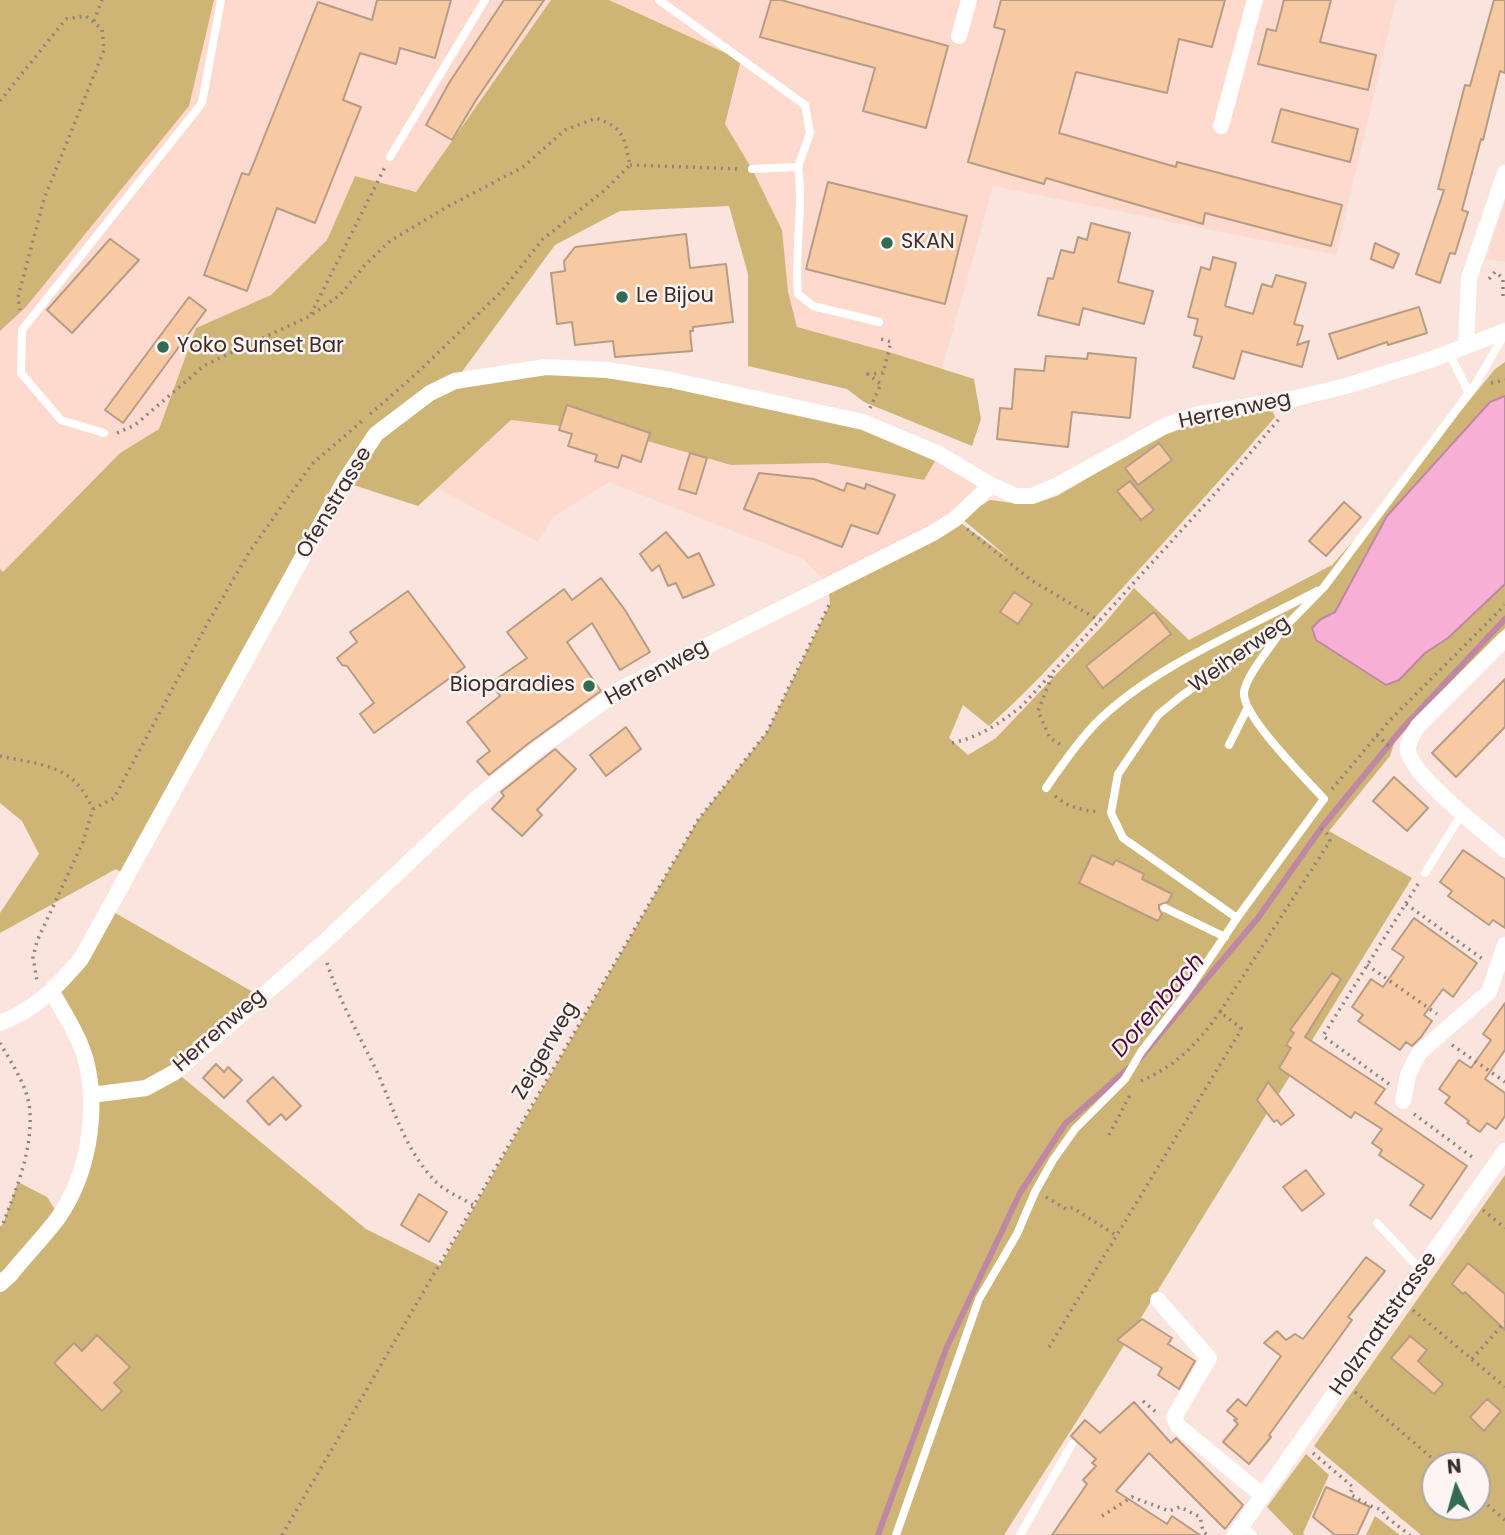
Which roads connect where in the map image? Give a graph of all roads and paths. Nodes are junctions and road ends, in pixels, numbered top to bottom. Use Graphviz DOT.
graph roads {
  1 [pos="102,0"];
  2 [pos="221,0"];
  3 [pos="485,0"];
  4 [pos="659,0"];
  5 [pos="969,0"];
  6 [pos="1255,0"];
  7 [pos="94,22"];
  8 [pos="959,36"];
  9 [pos="0,101"];
  10 [pos="1221,126"];
  11 [pos="390,157"];
  12 [pos="630,165"];
  13 [pos="798,167"];
  14 [pos="752,169"];
  15 [pos="1505,173"];
  16 [pos="1505,276"];
  17 [pos="1503,296"];
  18 [pos="310,316"];
  19 [pos="879,322"];
  20 [pos="22,330"];
  21 [pos="1505,332"];
  22 [pos="1466,346"];
  23 [pos="1449,353"];
  24 [pos="1469,393"];
  25 [pos="1297,398"];
  26 [pos="863,422"];
  27 [pos="104,433"];
  28 [pos="991,485"];
  29 [pos="955,519"];
  30 [pos="828,584"];
  31 [pos="1324,587"];
  32 [pos="1505,605"];
  33 [pos="1100,621"];
  34 [pos="1282,631"];
  35 [pos="1505,639"];
  36 [pos="1053,675"];
  37 [pos="1247,709"];
  38 [pos="1377,736"];
  39 [pos="952,743"];
  40 [pos="1229,745"];
  41 [pos="1401,750"];
  42 [pos="1071,752"];
  43 [pos="0,756"];
  44 [pos="1046,788"];
  45 [pos="1324,799"];
  46 [pos="93,809"];
  47 [pos="1463,812"];
  48 [pos="1111,813"];
  49 [pos="1325,832"];
  50 [pos="1505,850"];
  51 [pos="1425,873"];
  52 [pos="1406,904"];
  53 [pos="1165,908"];
  54 [pos="1237,918"];
  55 [pos="1225,937"];
  56 [pos="321,944"];
  57 [pos="1505,945"];
  58 [pos="1367,965"];
  59 [pos="1497,969"];
  60 [pos="49,996"];
  61 [pos="1220,1012"];
  62 [pos="0,1023"];
  63 [pos="1452,1024"];
  64 [pos="1439,1036"];
  65 [pos="0,1043"];
  66 [pos="1130,1074"];
  67 [pos="1505,1082"];
  68 [pos="1136,1083"];
  69 [pos="91,1095"];
  70 [pos="1403,1101"];
  71 [pos="1109,1135"];
  72 [pos="1505,1151"];
  73 [pos="1472,1157"];
  74 [pos="1035,1192"];
  75 [pos="1472,1199"];
  76 [pos="475,1206"];
  77 [pos="1377,1223"];
  78 [pos="0,1227"];
  79 [pos="1505,1228"];
  80 [pos="1117,1236"];
  81 [pos="1422,1270"];
  82 [pos="0,1283"];
  83 [pos="1158,1300"];
  84 [pos="1401,1300"];
  85 [pos="1505,1322"];
  86 [pos="1049,1347"];
  87 [pos="1472,1359"];
  88 [pos="1343,1382"];
  89 [pos="1505,1387"];
  90 [pos="1301,1443"];
  91 [pos="1072,1444"];
  92 [pos="1424,1451"];
  93 [pos="1263,1496"];
  94 [pos="1491,1508"];
  95 [pos="1102,1516"];
  96 [pos="1505,1520"];
  97 [pos="1244,1532"];
  98 [pos="282,1535"];
  99 [pos="896,1535"];
  100 [pos="1020,1535"];
  101 [pos="1207,1535"];
  102 [pos="1410,1535"];
  1 -- 7 [label="path"];
  2 -- 20 [label="lane"];
  3 -- 11 [label="lane"];
  4 -- 13 [label="lane"];
  5 -- 8 [label="street"];
  6 -- 10 [label="street"];
  7 -- 9 [label="path"];
  7 -- 20 [label="path"];
  11 -- 18 [label="path"];
  12 -- 14 [label="path"];
  12 -- 18 [label="path"];
  12 -- 46 [label="path"];
  13 -- 14 [label="lane"];
  13 -- 19 [label="lane"];
  15 -- 22 [label="street"];
  16 -- 17 [label="path"];
  18 -- 27 [label="path"];
  19 -- 26 [label="path"];
  20 -- 27 [label="lane"];
  21 -- 22 [label="street, Herrenweg"];
  21 -- 24 [label="lane, Weiherweg"];
  22 -- 23 [label="street, Herrenweg"];
  23 -- 24 [label="lane"];
  23 -- 25 [label="street, Herrenweg"];
  24 -- 31 [label="lane, Weiherweg"];
  25 -- 28 [label="street, Herrenweg"];
  25 -- 33 [label="path"];
  26 -- 28 [label="street, Ofenstrasse"];
  26 -- 60 [label="street, Ofenstrasse"];
  28 -- 29 [label="street, Herrenweg"];
  29 -- 30 [label="street, Herrenweg"];
  29 -- 33 [label="path"];
  30 -- 56 [label="street, Herrenweg"];
  30 -- 76 [label="path, Zeigerweg"];
  31 -- 34 [label="lane, Weiherweg"];
  31 -- 42 [label="lane"];
  32 -- 38 [label="path"];
  33 -- 36 [label="path"];
  34 -- 37 [label="lane"];
  34 -- 48 [label="lane, Weiherweg"];
  35 -- 41 [label="street"];
  36 -- 39 [label="path"];
  36 -- 42 [label="path"];
  37 -- 40 [label="lane"];
  37 -- 45 [label="lane"];
  38 -- 41 [label="path"];
  38 -- 45 [label="path"];
  41 -- 47 [label="street"];
  42 -- 44 [label="lane"];
  43 -- 46 [label="path"];
  44 -- 48 [label="path"];
  45 -- 54 [label="lane"];
  46 -- 60 [label="path"];
  47 -- 50 [label="street"];
  47 -- 51 [label="lane"];
  48 -- 54 [label="lane"];
  49 -- 61 [label="path"];
  51 -- 52 [label="path"];
  52 -- 58 [label="path"];
  52 -- 59 [label="path"];
  53 -- 55 [label="lane"];
  54 -- 55 [label="lane"];
  55 -- 66 [label="lane"];
  56 -- 69 [label="street, Herrenweg"];
  56 -- 76 [label="path"];
  57 -- 59 [label="street"];
  58 -- 63 [label="path"];
  58 -- 70 [label="path"];
  59 -- 63 [label="street"];
  60 -- 62 [label="street, Ofenstrasse"];
  60 -- 69 [label="street"];
  61 -- 68 [label="path"];
  61 -- 80 [label="path"];
  63 -- 64 [label="street"];
  64 -- 67 [label="path"];
  64 -- 70 [label="street"];
  65 -- 78 [label="path"];
  66 -- 68 [label="path"];
  66 -- 74 [label="lane"];
  68 -- 71 [label="path"];
  69 -- 82 [label="street"];
  70 -- 73 [label="path"];
  72 -- 75 [label="street, Holzmattstrasse"];
  74 -- 80 [label="path"];
  74 -- 99 [label="lane"];
  75 -- 79 [label="path"];
  75 -- 81 [label="street, Holzmattstrasse"];
  76 -- 98 [label="path, Zeigerweg"];
  77 -- 81 [label="lane"];
  80 -- 86 [label="path"];
  81 -- 84 [label="street, Holzmattstrasse"];
  83 -- 93 [label="street"];
  84 -- 87 [label="path"];
  84 -- 88 [label="street, Holzmattstrasse"];
  85 -- 87 [label="path"];
  87 -- 89 [label="path"];
  88 -- 90 [label="street, Holzmattstrasse"];
  88 -- 92 [label="path"];
  90 -- 93 [label="street, Holzmattstrasse"];
  90 -- 102 [label="path"];
  91 -- 100 [label="lane"];
  93 -- 97 [label="street, Holzmattstrasse"];
  94 -- 96 [label="path"];
  95 -- 101 [label="path"];
}
